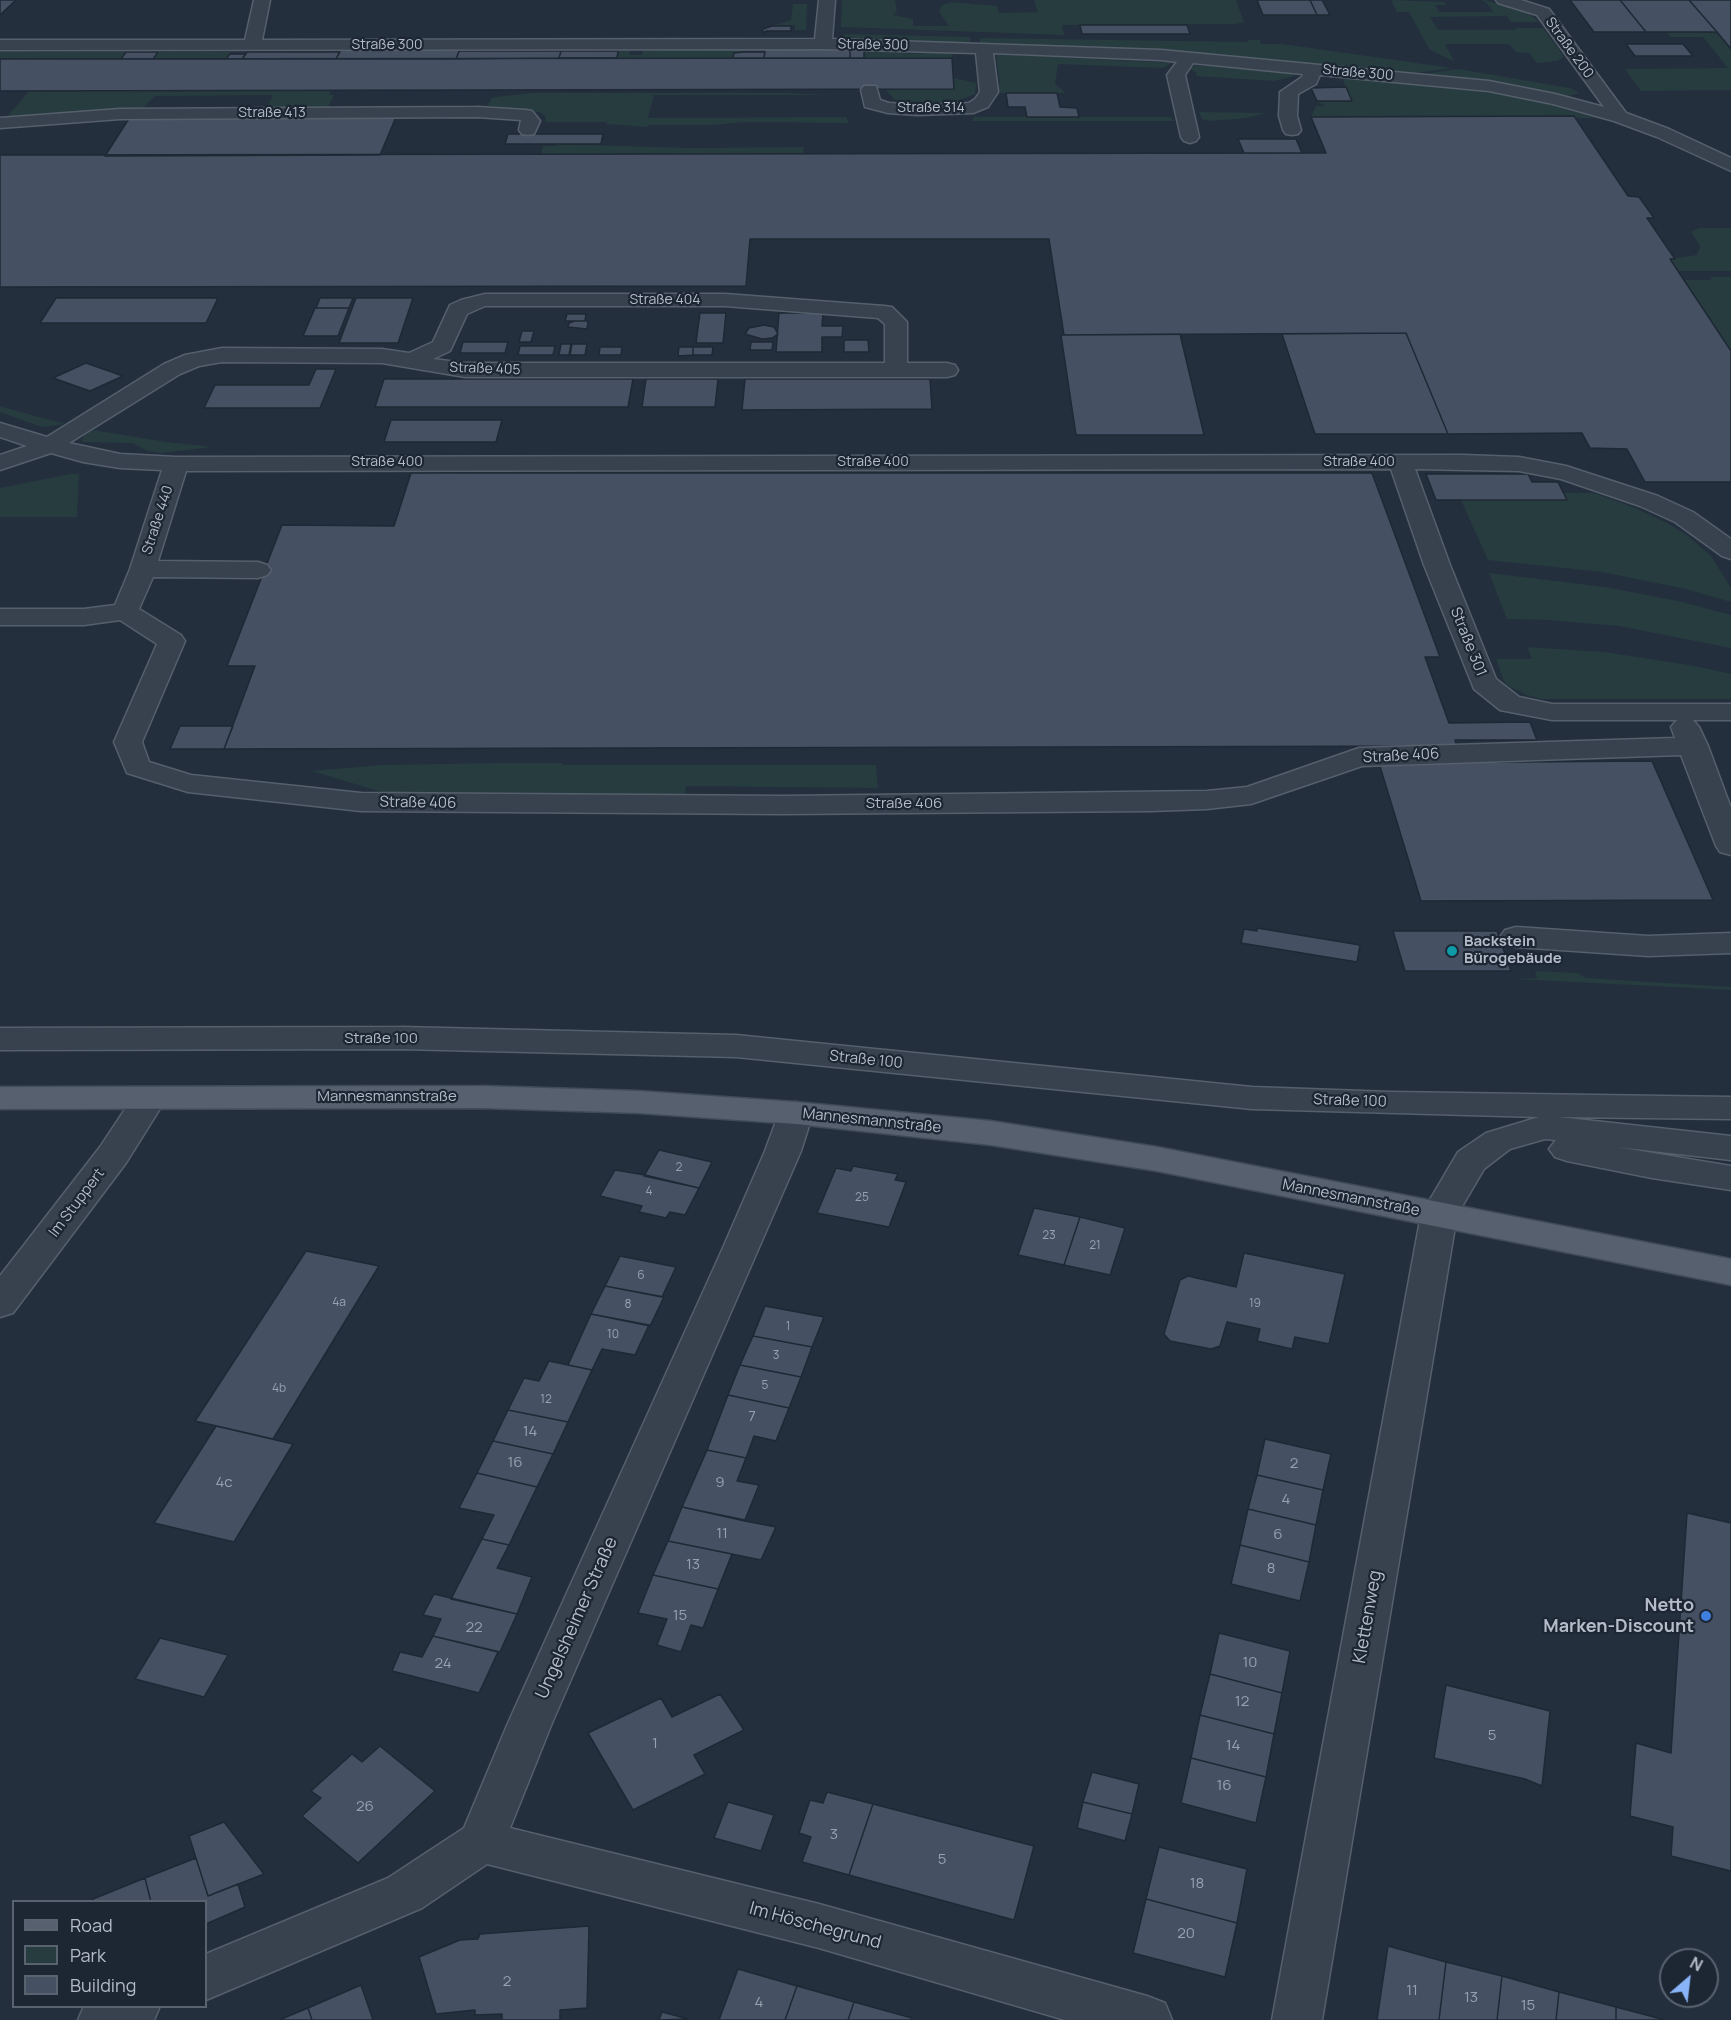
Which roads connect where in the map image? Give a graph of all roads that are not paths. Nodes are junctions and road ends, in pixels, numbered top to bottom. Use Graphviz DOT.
graph roads {
  1 [pos="262,0"];
  2 [pos="827,0"];
  3 [pos="1504,0"];
  4 [pos="1545,6"];
  5 [pos="823,44"];
  6 [pos="0,45"];
  7 [pos="252,46"];
  8 [pos="984,48"];
  9 [pos="1188,58"];
  10 [pos="1312,69"];
  11 [pos="870,90"];
  12 [pos="1620,117"];
  13 [pos="0,123"];
  14 [pos="528,130"];
  15 [pos="1292,130"];
  16 [pos="1190,137"];
  17 [pos="1731,165"];
  18 [pos="412,360"];
  19 [pos="896,370"];
  20 [pos="947,370"];
  21 [pos="0,430"];
  22 [pos="48,446"];
  23 [pos="1400,462"];
  24 [pos="0,463"];
  25 [pos="176,464"];
  26 [pos="1731,551"];
  27 [pos="142,569"];
  28 [pos="258,570"];
  29 [pos="125,612"];
  30 [pos="0,617"];
  31 [pos="1731,712"];
  32 [pos="1679,713"];
  33 [pos="1694,746"];
  34 [pos="1731,846"];
  35 [pos="1516,937"];
  36 [pos="1731,943"];
  37 [pos="0,1039"];
  38 [pos="0,1098"];
  39 [pos="149,1100"];
  40 [pos="1731,1108"];
  41 [pos="796,1113"];
  42 [pos="1498,1141"];
  43 [pos="1731,1148"];
  44 [pos="1731,1178"];
  45 [pos="1439,1215"];
  46 [pos="1731,1272"];
  47 [pos="0,1303"];
  48 [pos="481,1842"];
  49 [pos="207,1977"];
  50 [pos="133,2008"];
  51 [pos="103,2020"];
  52 [pos="1147,2020"];
  53 [pos="1297,2020"];
  1 -- 7 [label="street"];
  2 -- 5 [label="street"];
  3 -- 4 [label="street, Straße 200"];
  4 -- 12 [label="street, Straße 200"];
  5 -- 7 [label="street, Straße 300"];
  5 -- 8 [label="street, Straße 300"];
  6 -- 7 [label="street, Straße 300"];
  8 -- 9 [label="street, Straße 300"];
  8 -- 11 [label="street, Straße 314"];
  9 -- 10 [label="street, Straße 300"];
  9 -- 16 [label="street"];
  10 -- 12 [label="street, Straße 300"];
  10 -- 15 [label="street"];
  12 -- 17 [label="street, Straße 300"];
  13 -- 14 [label="street, Straße 413"];
  18 -- 19 [label="street, Straße 405"];
  18 -- 19 [label="street, Straße 404"];
  18 -- 22 [label="street, Straße 405"];
  19 -- 20 [label="street, Straße 405"];
  21 -- 22 [label="street, Straße 400"];
  22 -- 24 [label="street, Straße 405"];
  22 -- 25 [label="street, Straße 400"];
  23 -- 25 [label="street, Straße 400"];
  23 -- 26 [label="street, Straße 400"];
  23 -- 32 [label="street, Straße 301"];
  25 -- 27 [label="street, Straße 440"];
  27 -- 28 [label="street, Straße 440"];
  27 -- 29 [label="street"];
  29 -- 30 [label="street"];
  29 -- 33 [label="street, Straße 406"];
  31 -- 32 [label="street, Straße 301"];
  32 -- 33 [label="street"];
  33 -- 34 [label="street"];
  35 -- 36 [label="street"];
  37 -- 40 [label="street, Straße 100"];
  38 -- 39 [label="main road, Mannesmannstraße"];
  39 -- 41 [label="main road, Mannesmannstraße"];
  39 -- 47 [label="street, Im Stuppert"];
  41 -- 45 [label="main road, Mannesmannstraße"];
  41 -- 48 [label="street, Ungelsheimer Straße"];
  42 -- 43 [label="street"];
  42 -- 44 [label="street"];
  42 -- 45 [label="street"];
  45 -- 46 [label="main road, Mannesmannstraße"];
  45 -- 53 [label="street, Klettenweg"];
  48 -- 49 [label="street"];
  48 -- 52 [label="street, Im Höschegrund"];
  50 -- 51 [label="street"];
}
